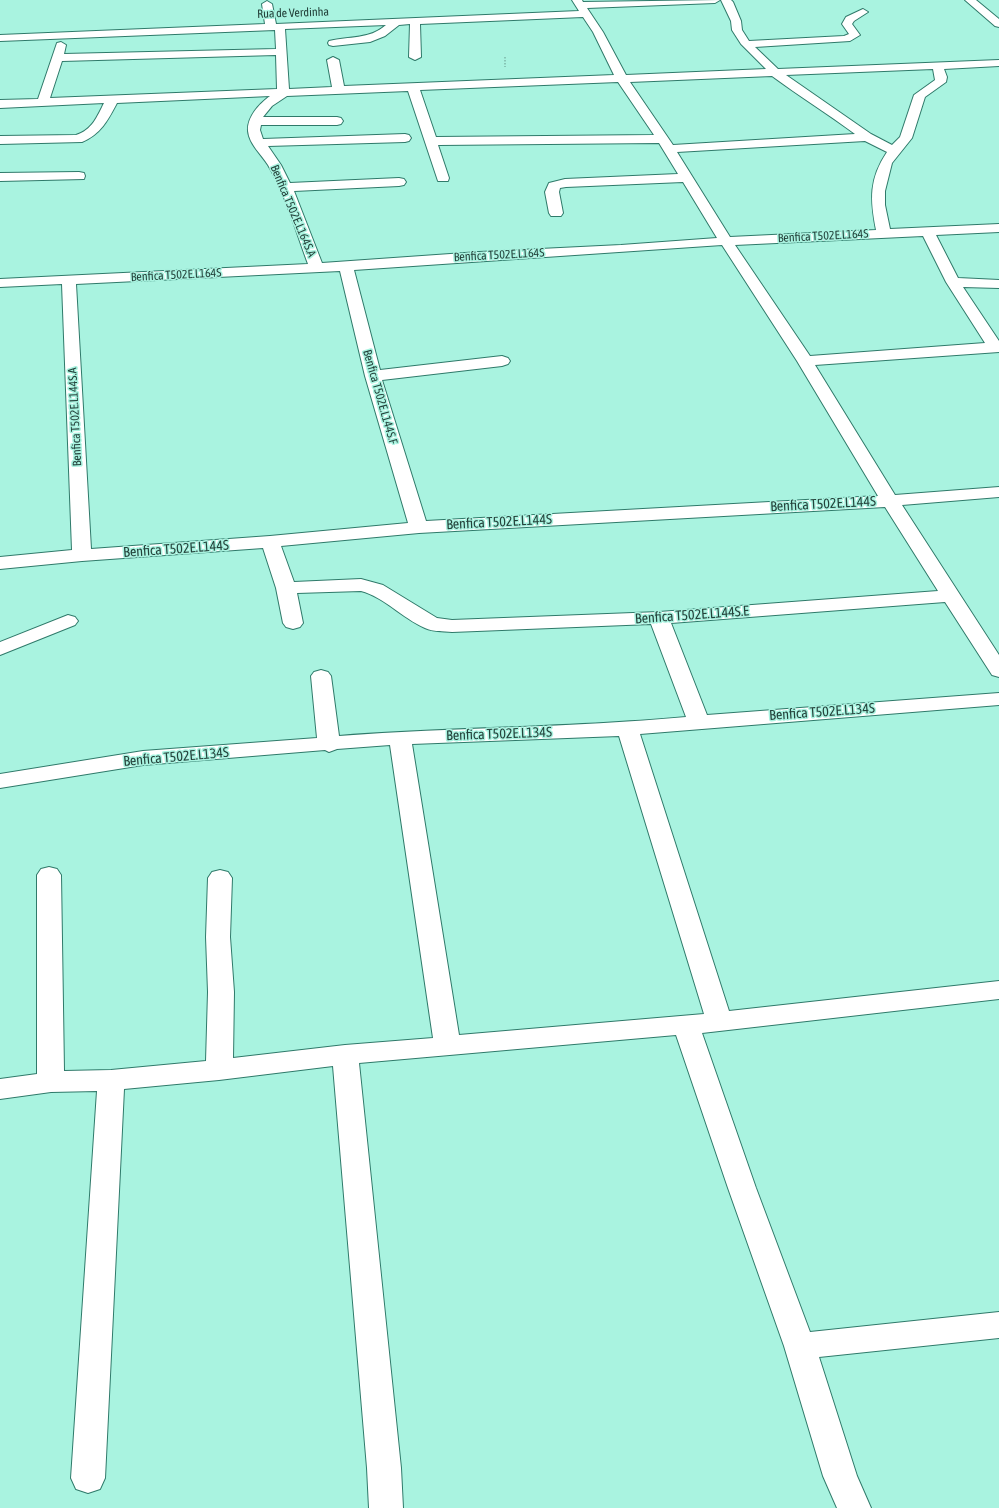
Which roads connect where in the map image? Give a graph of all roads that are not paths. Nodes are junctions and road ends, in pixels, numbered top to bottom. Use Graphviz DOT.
graph roads {
  1 [pos="715,0"];
  2 [pos="726,0"];
  3 [pos="970,0"];
  4 [pos="267,4"];
  5 [pos="581,6"];
  6 [pos="863,12"];
  7 [pos="415,21"];
  8 [pos="393,22"];
  9 [pos="999,24"];
  10 [pos="276,26"];
  11 [pos="64,35"];
  12 [pos="0,38"];
  13 [pos="333,43"];
  14 [pos="746,44"];
  15 [pos="280,52"];
  16 [pos="415,57"];
  17 [pos="57,58"];
  18 [pos="333,60"];
  19 [pos="999,64"];
  20 [pos="938,66"];
  21 [pos="776,73"];
  22 [pos="622,79"];
  23 [pos="413,87"];
  24 [pos="339,91"];
  25 [pos="283,93"];
  26 [pos="112,100"];
  27 [pos="43,103"];
  28 [pos="0,104"];
  29 [pos="256,121"];
  30 [pos="338,121"];
  31 [pos="867,137"];
  32 [pos="405,138"];
  33 [pos="0,140"];
  34 [pos="431,142"];
  35 [pos="260,143"];
  36 [pos="667,144"];
  37 [pos="894,151"];
  38 [pos="79,176"];
  39 [pos="0,177"];
  40 [pos="443,178"];
  41 [pos="687,178"];
  42 [pos="399,182"];
  43 [pos="285,186"];
  44 [pos="556,213"];
  45 [pos="999,228"];
  46 [pos="927,231"];
  47 [pos="884,233"];
  48 [pos="726,241"];
  49 [pos="346,266"];
  50 [pos="317,268"];
  51 [pos="69,280"];
  52 [pos="953,282"];
  53 [pos="0,283"];
  54 [pos="999,284"];
  55 [pos="997,347"];
  56 [pos="805,360"];
  57 [pos="502,361"];
  58 [pos="373,376"];
  59 [pos="999,492"];
  60 [pos="890,501"];
  61 [pos="419,526"];
  62 [pos="270,542"];
  63 [pos="82,555"];
  64 [pos="0,563"];
  65 [pos="286,588"];
  66 [pos="951,596"];
  67 [pos="659,618"];
  68 [pos="68,621"];
  69 [pos="293,623"];
  70 [pos="0,649"];
  71 [pos="999,671"];
  72 [pos="321,676"];
  73 [pos="999,699"];
  74 [pos="698,722"];
  75 [pos="628,729"];
  76 [pos="400,738"];
  77 [pos="329,745"];
  78 [pos="0,781"];
  79 [pos="49,875"];
  80 [pos="220,878"];
  81 [pos="999,990"];
  82 [pos="719,1021"];
  83 [pos="686,1025"];
  84 [pos="447,1045"];
  85 [pos="345,1055"];
  86 [pos="219,1070"];
  87 [pos="111,1080"];
  88 [pos="51,1082"];
  89 [pos="0,1089"];
  90 [pos="999,1325"];
  91 [pos="800,1346"];
  92 [pos="88,1478"];
  93 [pos="386,1508"];
  94 [pos="854,1508"];
  1 -- 5 [label="street, Rua de Verdinha"];
  2 -- 14 [label="street"];
  3 -- 9 [label="street"];
  4 -- 10 [label="street"];
  5 -- 7 [label="street, Rua de Verdinha"];
  5 -- 22 [label="street"];
  6 -- 14 [label="street"];
  7 -- 8 [label="street, Rua de Verdinha"];
  7 -- 16 [label="street"];
  8 -- 10 [label="street, Rua de Verdinha"];
  8 -- 13 [label="street"];
  10 -- 11 [label="street, Rua de Verdinha"];
  10 -- 15 [label="street"];
  11 -- 12 [label="street, Rua de Verdinha"];
  11 -- 17 [label="street"];
  14 -- 21 [label="street"];
  15 -- 17 [label="street"];
  15 -- 25 [label="street"];
  17 -- 27 [label="street"];
  18 -- 24 [label="street"];
  19 -- 20 [label="street"];
  20 -- 21 [label="street"];
  20 -- 37 [label="street"];
  21 -- 22 [label="street"];
  21 -- 31 [label="street"];
  22 -- 23 [label="street"];
  22 -- 36 [label="street"];
  23 -- 24 [label="street"];
  23 -- 34 [label="street"];
  24 -- 25 [label="street"];
  25 -- 26 [label="street"];
  25 -- 29 [label="street"];
  26 -- 27 [label="street"];
  26 -- 33 [label="street"];
  27 -- 28 [label="street"];
  29 -- 30 [label="street"];
  29 -- 35 [label="street, Benfica T502E.L164S.A"];
  31 -- 36 [label="street"];
  31 -- 37 [label="street"];
  32 -- 35 [label="street"];
  34 -- 36 [label="street"];
  34 -- 40 [label="street"];
  35 -- 43 [label="street, Benfica T502E.L164S.A"];
  36 -- 41 [label="street"];
  37 -- 47 [label="street"];
  38 -- 39 [label="street"];
  41 -- 44 [label="street"];
  41 -- 48 [label="street"];
  42 -- 43 [label="street"];
  43 -- 50 [label="street, Benfica T502E.L164S.A"];
  45 -- 46 [label="street, Benfica T502E.L164S"];
  46 -- 47 [label="street, Benfica T502E.L164S"];
  46 -- 52 [label="street"];
  47 -- 48 [label="street, Benfica T502E.L164S"];
  48 -- 49 [label="street, Benfica T502E.L164S"];
  48 -- 56 [label="street"];
  49 -- 50 [label="street, Benfica T502E.L164S"];
  49 -- 58 [label="street, Benfica T502E.L144S.F"];
  50 -- 51 [label="street, Benfica T502E.L164S"];
  51 -- 53 [label="street, Benfica T502E.L164S"];
  51 -- 63 [label="street, Benfica T502E.L144S.A"];
  52 -- 54 [label="street"];
  52 -- 55 [label="street"];
  55 -- 56 [label="street"];
  56 -- 60 [label="street"];
  57 -- 58 [label="street"];
  58 -- 61 [label="street, Benfica T502E.L144S.F"];
  59 -- 60 [label="street, Benfica T502E.L144S"];
  60 -- 61 [label="street, Benfica T502E.L144S"];
  60 -- 66 [label="street"];
  61 -- 62 [label="street, Benfica T502E.L144S"];
  62 -- 63 [label="street, Benfica T502E.L144S"];
  62 -- 65 [label="street"];
  63 -- 64 [label="street, Benfica T502E.L144S"];
  65 -- 67 [label="street, Benfica T502E.L144S.E"];
  65 -- 69 [label="street"];
  66 -- 67 [label="street, Benfica T502E.L144S.E"];
  66 -- 71 [label="street"];
  67 -- 74 [label="street"];
  68 -- 70 [label="street"];
  72 -- 77 [label="street"];
  73 -- 74 [label="street, Benfica T502E.L134S"];
  74 -- 75 [label="street, Benfica T502E.L134S"];
  75 -- 76 [label="street, Benfica T502E.L134S"];
  75 -- 82 [label="street"];
  76 -- 77 [label="street, Benfica T502E.L134S"];
  76 -- 84 [label="street"];
  77 -- 78 [label="street, Benfica T502E.L134S"];
  79 -- 88 [label="street"];
  80 -- 86 [label="street"];
  81 -- 82 [label="street"];
  82 -- 83 [label="street"];
  83 -- 84 [label="street"];
  83 -- 91 [label="street"];
  84 -- 85 [label="street"];
  85 -- 86 [label="street"];
  85 -- 93 [label="street"];
  86 -- 87 [label="street"];
  87 -- 88 [label="street"];
  87 -- 92 [label="street"];
  88 -- 89 [label="street"];
  90 -- 91 [label="street"];
  91 -- 94 [label="street"];
}
